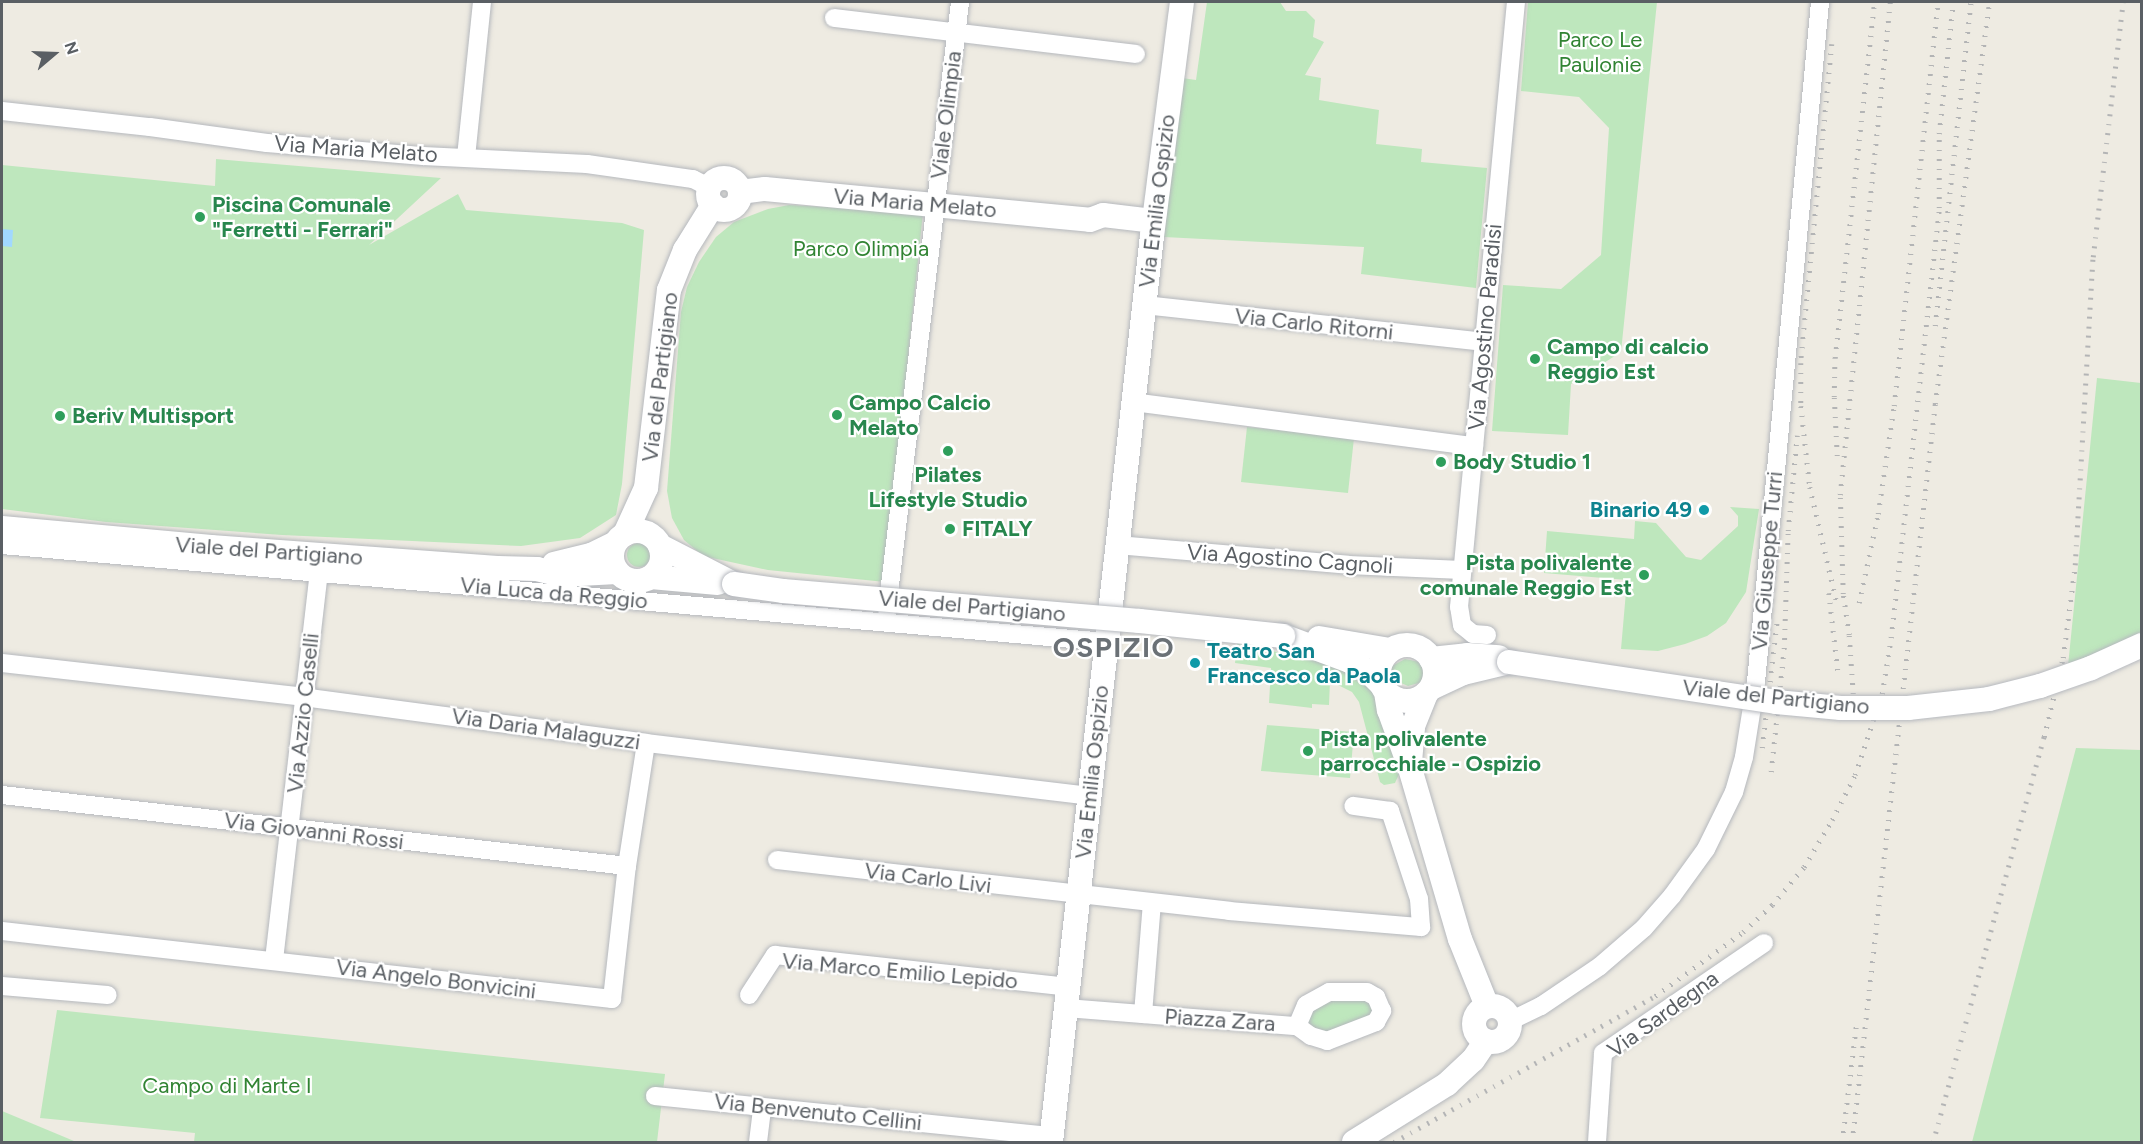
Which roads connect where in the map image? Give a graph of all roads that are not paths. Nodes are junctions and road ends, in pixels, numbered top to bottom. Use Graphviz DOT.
graph roads {
  1 [pos="482,2"];
  2 [pos="960,2"];
  3 [pos="1182,2"];
  4 [pos="1516,2"];
  5 [pos="1820,2"];
  6 [pos="834,18"];
  7 [pos="956,32"];
  8 [pos="1137,54"];
  9 [pos="2,111"];
  10 [pos="466,157"];
  11 [pos="711,196"];
  12 [pos="935,204"];
  13 [pos="1152,228"];
  14 [pos="1144,305"];
  15 [pos="1483,342"];
  16 [pos="1133,402"];
  17 [pos="1474,446"];
  18 [pos="646,488"];
  19 [pos="2,528"];
  20 [pos="620,539"];
  21 [pos="2,544"];
  22 [pos="658,544"];
  23 [pos="1117,545"];
  24 [pos="537,568"];
  25 [pos="1462,570"];
  26 [pos="617,572"];
  27 [pos="319,573"];
  28 [pos="651,577"];
  29 [pos="734,584"];
  30 [pos="885,623"];
  31 [pos="1487,635"];
  32 [pos="1283,636"];
  33 [pos="1107,642"];
  34 [pos="2142,645"];
  35 [pos="1390,650"];
  36 [pos="1431,658"];
  37 [pos="1509,662"];
  38 [pos="2,663"];
  39 [pos="1384,688"];
  40 [pos="1430,690"];
  41 [pos="303,697"];
  42 [pos="646,743"];
  43 [pos="1410,765"];
  44 [pos="2,795"];
  45 [pos="1089,796"];
  46 [pos="1353,806"];
  47 [pos="291,828"];
  48 [pos="777,860"];
  49 [pos="627,866"];
  50 [pos="1078,895"];
  51 [pos="1152,903"];
  52 [pos="2,931"];
  53 [pos="1764,943"];
  54 [pos="274,960"];
  55 [pos="2,986"];
  56 [pos="749,995"];
  57 [pos="108,996"];
  58 [pos="1067,998"];
  59 [pos="1487,1006"];
  60 [pos="1143,1014"];
  61 [pos="1510,1021"];
  62 [pos="1297,1026"];
  63 [pos="1486,1041"];
  64 [pos="655,1095"];
  65 [pos="762,1107"];
  66 [pos="1051,1139"];
  67 [pos="758,1143"];
  68 [pos="1354,1143"];
  69 [pos="1597,1143"];
  1 -- 10 [label="street"];
  2 -- 7 [label="street, Viale Olimpia"];
  3 -- 13 [label="main road, Via Emilia Ospizio"];
  4 -- 15 [label="street, Via Agostino Paradisi"];
  5 -- 61 [label="street, Via Giuseppe Turri"];
  6 -- 7 [label="street"];
  7 -- 8 [label="street"];
  7 -- 12 [label="street, Viale Olimpia"];
  9 -- 10 [label="street, Via Maria Melato"];
  10 -- 11 [label="street, Via Maria Melato"];
  11 -- 12 [label="main road, Via Maria Melato"];
  11 -- 18 [label="main road, Via del Partigiano"];
  12 -- 13 [label="main road, Via Maria Melato"];
  12 -- 30 [label="street, Viale Olimpia"];
  13 -- 14 [label="main road, Via Emilia Ospizio"];
  14 -- 15 [label="street, Via Carlo Ritorni"];
  14 -- 16 [label="main road, Via Emilia Ospizio"];
  15 -- 17 [label="street, Via Agostino Paradisi"];
  16 -- 17 [label="street"];
  16 -- 23 [label="main road, Via Emilia Ospizio"];
  17 -- 25 [label="street, Via Agostino Paradisi"];
  18 -- 20 [label="main road, Via del Partigiano"];
  18 -- 22 [label="main road, Via del Partigiano"];
  19 -- 24 [label="main road, Viale del Partigiano"];
  20 -- 22 [label="main road, Viale del Partigiano"];
  20 -- 24 [label="main road, Viale del Partigiano"];
  20 -- 26 [label="main road"];
  21 -- 27 [label="street, Via Luca da Reggio"];
  22 -- 28 [label="main road"];
  22 -- 29 [label="main road, Viale del Partigiano"];
  23 -- 25 [label="street, Via Agostino Cagnoli"];
  23 -- 33 [label="main road, Via Emilia Ospizio"];
  24 -- 26 [label="main road, Viale del Partigiano"];
  25 -- 31 [label="street, Via Agostino Paradisi"];
  26 -- 28 [label="main road, Viale del Partigiano"];
  27 -- 30 [label="street, Via Luca da Reggio"];
  27 -- 41 [label="street, Via Azzio Caselli"];
  28 -- 29 [label="main road, Viale del Partigiano"];
  29 -- 32 [label="main road, Viale del Partigiano, bridge"];
  30 -- 33 [label="street, Via Luca da Reggio"];
  32 -- 35 [label="main road, Viale del Partigiano"];
  32 -- 39 [label="main road, Viale del Partigiano"];
  33 -- 45 [label="main road, Via Emilia Ospizio"];
  34 -- 37 [label="main road, Viale del Partigiano, bridge"];
  35 -- 36 [label="main road, Viale del Partigiano"];
  35 -- 39 [label="main road"];
  36 -- 37 [label="main road, Viale del Partigiano"];
  36 -- 40 [label="main road"];
  37 -- 40 [label="main road, Viale del Partigiano"];
  38 -- 41 [label="street, Via Daria Malaguzzi"];
  39 -- 40 [label="main road, Viale del Partigiano"];
  39 -- 43 [label="main road"];
  40 -- 43 [label="main road"];
  41 -- 42 [label="street, Via Daria Malaguzzi"];
  41 -- 47 [label="street, Via Azzio Caselli"];
  42 -- 45 [label="street, Via Daria Malaguzzi"];
  42 -- 49 [label="street, Via Angelo Bonvicini"];
  43 -- 59 [label="main road"];
  44 -- 47 [label="street, Via Giovanni Rossi"];
  45 -- 50 [label="main road, Via Emilia Ospizio"];
  46 -- 51 [label="street, Via Carlo Livi"];
  47 -- 49 [label="street, Via Giovanni Rossi"];
  47 -- 54 [label="street, Via Azzio Caselli"];
  48 -- 50 [label="street, Via Carlo Livi"];
  49 -- 54 [label="street, Via Angelo Bonvicini"];
  50 -- 51 [label="street, Via Carlo Livi"];
  50 -- 58 [label="main road, Via Emilia Ospizio"];
  51 -- 60 [label="street, Piazza Zara"];
  52 -- 54 [label="street, Via Angelo Bonvicini"];
  53 -- 69 [label="street, Via Sardegna"];
  55 -- 57 [label="street"];
  56 -- 58 [label="street, Via Marco Emilio Lepido"];
  58 -- 60 [label="street, Piazza Zara"];
  58 -- 66 [label="main road, Via Emilia Ospizio"];
  59 -- 61 [label="main road"];
  59 -- 63 [label="main road"];
  60 -- 62 [label="street, Piazza Zara"];
  61 -- 63 [label="main road"];
  63 -- 68 [label="main road"];
  64 -- 65 [label="street, Via Benvenuto Cellini"];
  65 -- 66 [label="street, Via Benvenuto Cellini"];
  65 -- 67 [label="street"];
}
